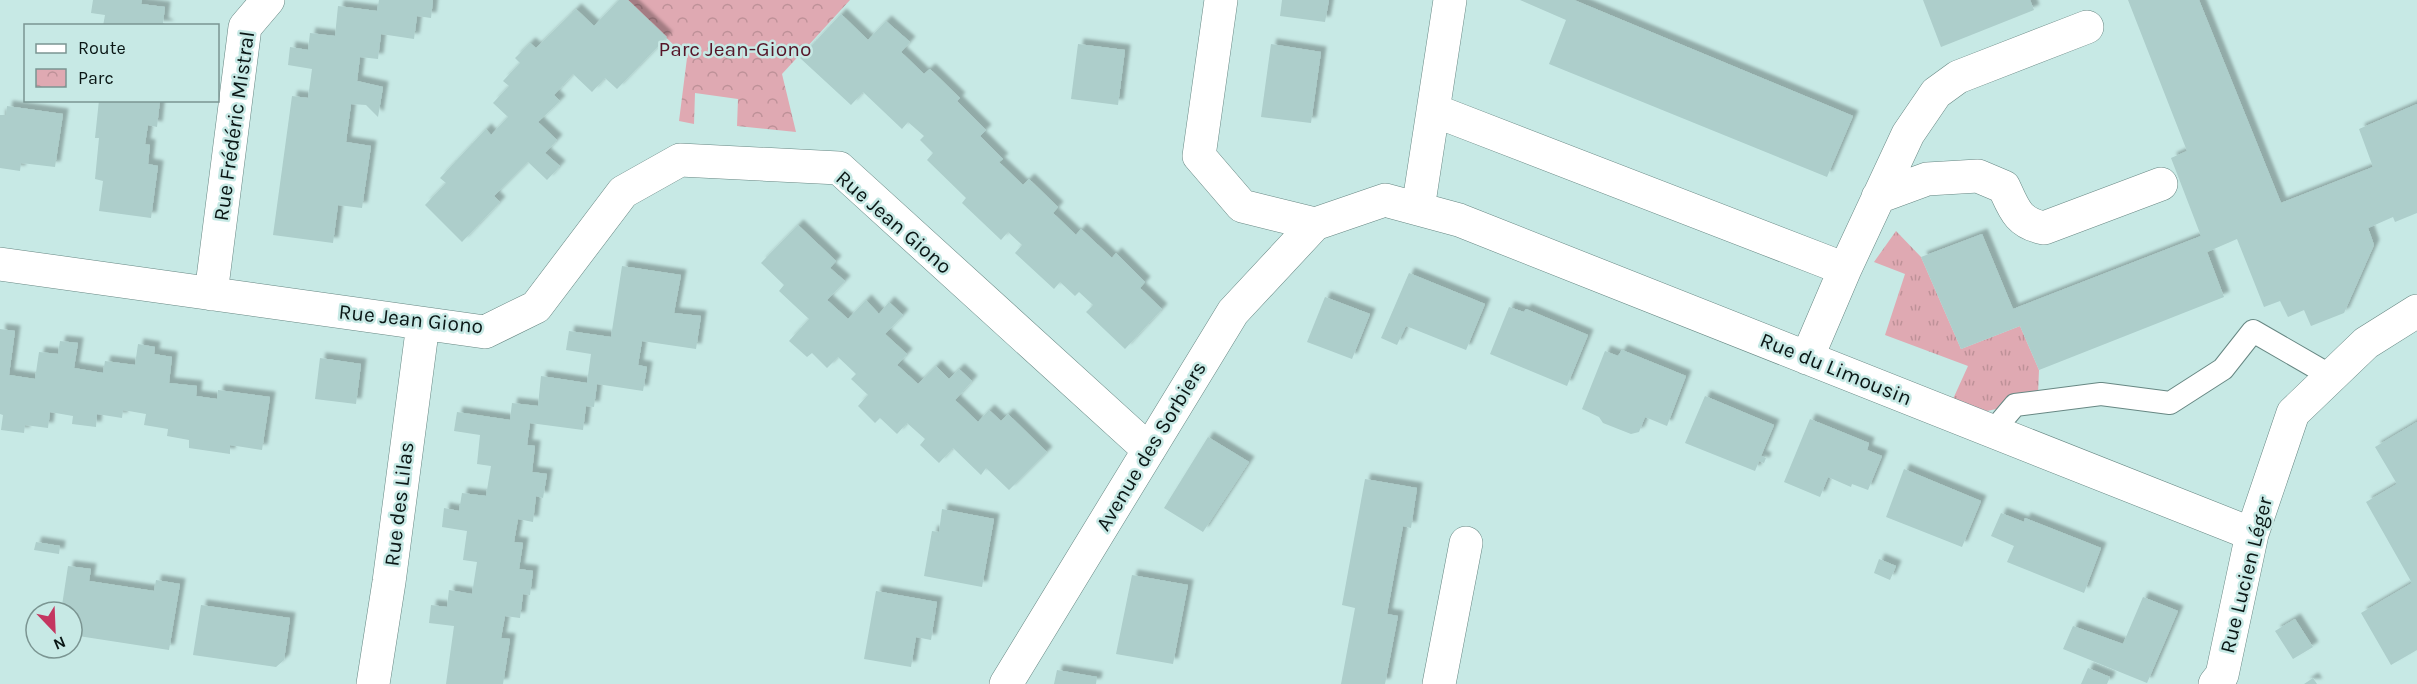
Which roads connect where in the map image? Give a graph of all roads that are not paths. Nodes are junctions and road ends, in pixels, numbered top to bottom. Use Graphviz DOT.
graph roads {
  1 [pos="268,0"];
  2 [pos="1221,0"];
  3 [pos="1450,0"];
  4 [pos="2087,27"];
  5 [pos="1433,110"];
  6 [pos="2160,184"];
  7 [pos="1878,197"];
  8 [pos="1418,209"];
  9 [pos="1316,224"];
  10 [pos="0,264"];
  11 [pos="1845,269"];
  12 [pos="211,294"];
  13 [pos="2417,311"];
  14 [pos="423,324"];
  15 [pos="1807,358"];
  16 [pos="2331,376"];
  17 [pos="1993,431"];
  18 [pos="1149,450"];
  19 [pos="2252,534"];
  20 [pos="1466,543"];
  21 [pos="373,684"];
  22 [pos="1006,684"];
  23 [pos="1439,684"];
  24 [pos="2215,684"];
  1 -- 12 [label="street, Rue Frédéric Mistral"];
  2 -- 9 [label="street"];
  3 -- 5 [label="street"];
  4 -- 7 [label="street"];
  5 -- 8 [label="street"];
  5 -- 11 [label="street"];
  6 -- 7 [label="street"];
  7 -- 11 [label="street"];
  8 -- 9 [label="street, Rue du Limousin"];
  8 -- 15 [label="street, Rue du Limousin"];
  9 -- 18 [label="street, Avenue des Sorbiers"];
  10 -- 12 [label="street, Rue Jean Giono"];
  11 -- 15 [label="street"];
  12 -- 14 [label="street, Rue Jean Giono"];
  13 -- 16 [label="street, Rue Lucien Léger"];
  14 -- 18 [label="street, Rue Jean Giono"];
  14 -- 21 [label="street, Rue des Lilas"];
  15 -- 17 [label="street, Rue du Limousin"];
  16 -- 17 [label="lane"];
  16 -- 19 [label="street, Rue Lucien Léger"];
  17 -- 19 [label="street, Rue du Limousin"];
  18 -- 22 [label="street, Avenue des Sorbiers"];
  19 -- 24 [label="street, Rue Lucien Léger"];
  20 -- 23 [label="street"];
}
